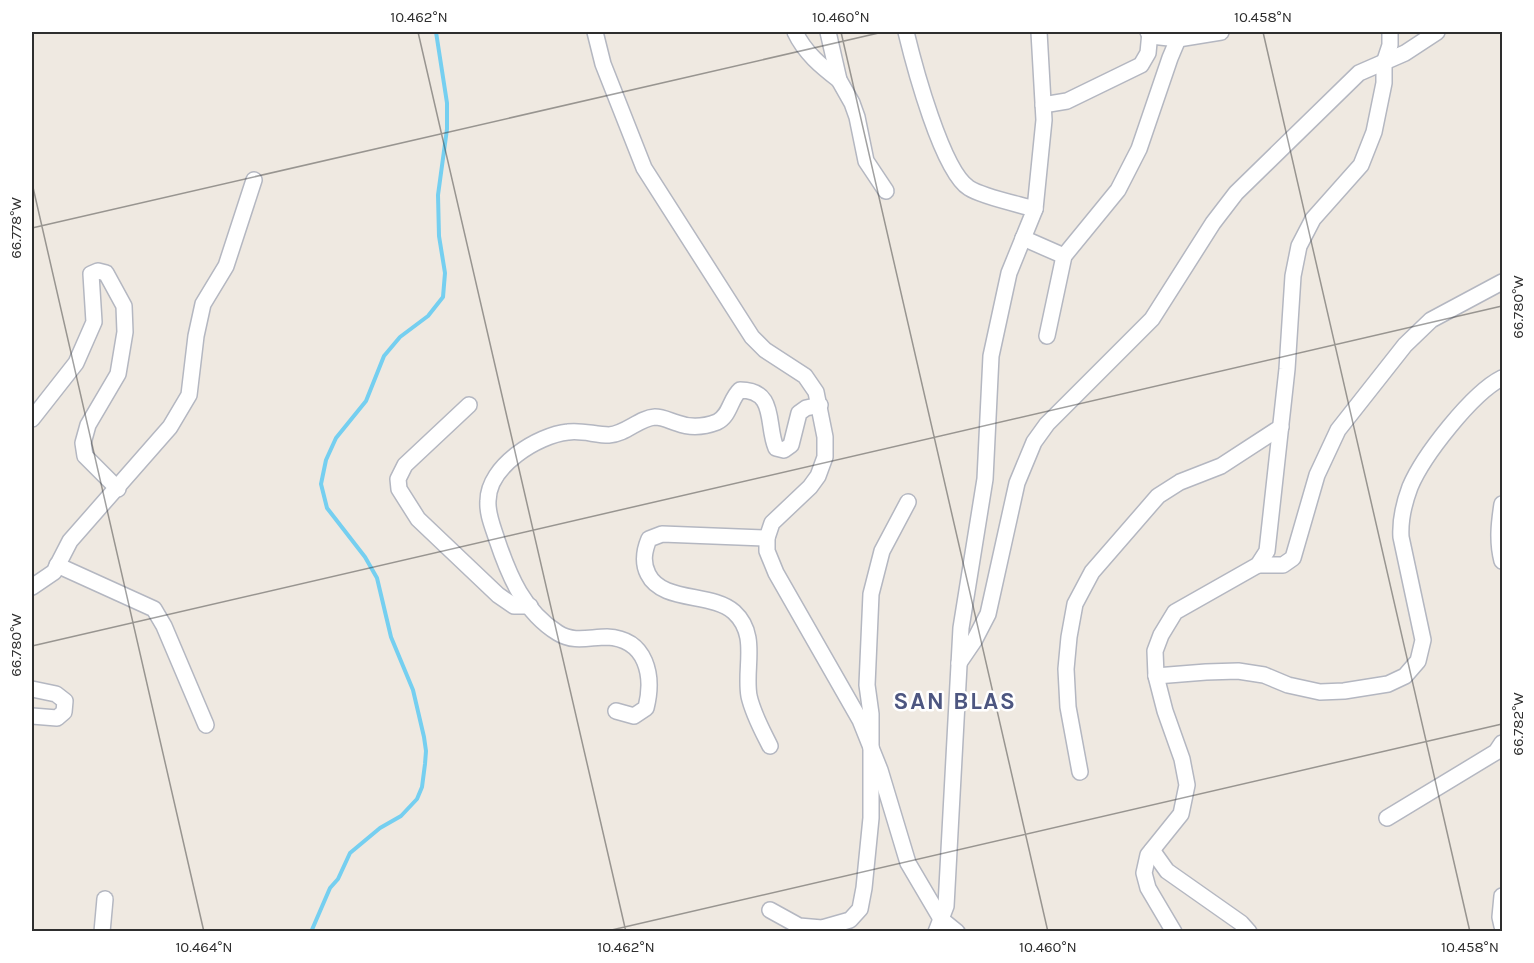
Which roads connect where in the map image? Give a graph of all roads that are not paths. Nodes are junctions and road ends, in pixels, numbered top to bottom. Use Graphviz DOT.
graph roads {
  1 [pos="595,32"];
  2 [pos="795,32"];
  3 [pos="828,32"];
  4 [pos="906,32"];
  5 [pos="1039,32"];
  6 [pos="1221,32"];
  7 [pos="1390,32"];
  8 [pos="1437,32"];
  9 [pos="1149,33"];
  10 [pos="1178,39"];
  11 [pos="1384,63"];
  12 [pos="839,81"];
  13 [pos="1043,105"];
  14 [pos="254,180"];
  15 [pos="886,191"];
  16 [pos="1035,209"];
  17 [pos="1023,238"];
  18 [pos="1064,256"];
  19 [pos="1503,282"];
  20 [pos="1047,336"];
  21 [pos="1503,378"];
  22 [pos="469,405"];
  23 [pos="820,405"];
  24 [pos="32,418"];
  25 [pos="1281,428"];
  26 [pos="118,489"];
  27 [pos="908,502"];
  28 [pos="1503,504"];
  29 [pos="767,538"];
  30 [pos="1503,561"];
  31 [pos="1258,565"];
  32 [pos="57,566"];
  33 [pos="32,587"];
  34 [pos="530,606"];
  35 [pos="959,663"];
  36 [pos="1156,676"];
  37 [pos="32,689"];
  38 [pos="616,711"];
  39 [pos="32,716"];
  40 [pos="206,725"];
  41 [pos="1503,743"];
  42 [pos="770,746"];
  43 [pos="871,746"];
  44 [pos="1080,772"];
  45 [pos="1387,818"];
  46 [pos="1152,850"];
  47 [pos="1503,896"];
  48 [pos="105,899"];
  49 [pos="770,910"];
  50 [pos="938,925"];
  51 [pos="1503,926"];
  52 [pos="102,932"];
  53 [pos="957,932"];
  54 [pos="1174,932"];
  55 [pos="1249,932"];
  1 -- 23 [label="street"];
  2 -- 12 [label="street"];
  3 -- 12 [label="street"];
  4 -- 16 [label="street"];
  5 -- 13 [label="street"];
  6 -- 10 [label="street"];
  7 -- 11 [label="street"];
  8 -- 11 [label="street"];
  9 -- 10 [label="street"];
  9 -- 13 [label="street"];
  10 -- 18 [label="street"];
  11 -- 25 [label="street"];
  11 -- 35 [label="street"];
  12 -- 15 [label="street"];
  13 -- 16 [label="street"];
  14 -- 26 [label="street"];
  16 -- 17 [label="street"];
  17 -- 18 [label="street"];
  17 -- 35 [label="street"];
  18 -- 20 [label="street"];
  19 -- 31 [label="street"];
  21 -- 36 [label="street"];
  22 -- 34 [label="street"];
  23 -- 29 [label="street"];
  23 -- 34 [label="street"];
  24 -- 26 [label="street"];
  25 -- 31 [label="street"];
  25 -- 44 [label="street"];
  26 -- 32 [label="street"];
  27 -- 43 [label="street"];
  28 -- 30 [label="street"];
  29 -- 42 [label="street"];
  29 -- 43 [label="street"];
  31 -- 36 [label="street"];
  32 -- 33 [label="street"];
  32 -- 40 [label="street"];
  34 -- 38 [label="street"];
  35 -- 50 [label="street"];
  36 -- 46 [label="street"];
  37 -- 39 [label="street"];
  41 -- 45 [label="street"];
  43 -- 49 [label="street"];
  43 -- 50 [label="street"];
  46 -- 54 [label="street"];
  46 -- 55 [label="street"];
  47 -- 51 [label="street"];
  48 -- 52 [label="street"];
  50 -- 53 [label="street"];
}
